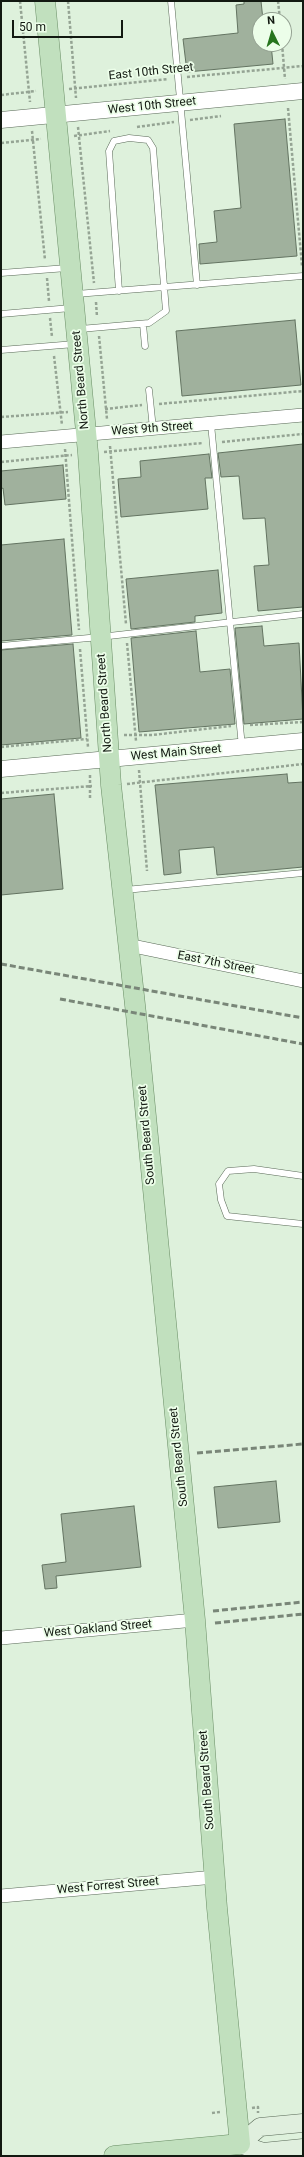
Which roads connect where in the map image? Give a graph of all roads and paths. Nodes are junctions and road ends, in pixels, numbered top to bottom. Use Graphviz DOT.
graph roads {
  1 [pos="20,1"];
  2 [pos="44,1"];
  3 [pos="171,1"];
  4 [pos="278,1"];
  5 [pos="279,12"];
  6 [pos="283,52"];
  7 [pos="303,66"];
  8 [pos="284,68"];
  9 [pos="178,78"];
  10 [pos="53,90"];
  11 [pos="303,91"];
  12 [pos="29,92"];
  13 [pos="1,95"];
  14 [pos="287,100"];
  15 [pos="180,103"];
  16 [pos="296,107"];
  17 [pos="280,108"];
  18 [pos="56,115"];
  19 [pos="228,115"];
  20 [pos="31,117"];
  21 [pos="1,120"];
  22 [pos="182,121"];
  23 [pos="131,128"];
  24 [pos="116,130"];
  25 [pos="58,138"];
  26 [pos="33,140"];
  27 [pos="1,143"];
  28 [pos="70,268"];
  29 [pos="46,269"];
  30 [pos="1,273"];
  31 [pos="303,276"];
  32 [pos="197,285"];
  33 [pos="164,288"];
  34 [pos="119,291"];
  35 [pos="73,301"];
  36 [pos="50,310"];
  37 [pos="1,314"];
  38 [pos="143,324"];
  39 [pos="77,337"];
  40 [pos="53,346"];
  41 [pos="145,346"];
  42 [pos="1,350"];
  43 [pos="149,390"];
  44 [pos="303,415"];
  45 [pos="211,424"];
  46 [pos="153,429"];
  47 [pos="303,434"];
  48 [pos="64,436"];
  49 [pos="1,442"];
  50 [pos="213,442"];
  51 [pos="87,443"];
  52 [pos="66,456"];
  53 [pos="1,462"];
  54 [pos="303,614"];
  55 [pos="230,622"];
  56 [pos="100,637"];
  57 [pos="80,639"];
  58 [pos="1,646"];
  59 [pos="303,722"];
  60 [pos="240,726"];
  61 [pos="109,736"];
  62 [pos="87,739"];
  63 [pos="303,741"];
  64 [pos="242,746"];
  65 [pos="1,747"];
  66 [pos="100,760"];
  67 [pos="303,764"];
  68 [pos="1,769"];
  69 [pos="111,785"];
  70 [pos="90,786"];
  71 [pos="1,793"];
  72 [pos="90,798"];
  73 [pos="303,873"];
  74 [pos="122,890"];
  75 [pos="128,945"];
  76 [pos="303,981"];
  77 [pos="303,1176"];
  78 [pos="303,1224"];
  79 [pos="195,1620"];
  80 [pos="1,1638"];
  81 [pos="215,1877"];
  82 [pos="1,1896"];
  83 [pos="303,2123"];
  84 [pos="303,2148"];
  85 [pos="240,2150"];
  86 [pos="114,2156"];
  1 -- 12 [label="path"];
  2 -- 10 [label="main road, North Beard Street"];
  3 -- 9 [label="lane"];
  4 -- 5 [label="path"];
  6 -- 8 [label="path"];
  7 -- 8 [label="path, East 10th Street"];
  8 -- 9 [label="path, East 10th Street"];
  8 -- 14 [label="path"];
  9 -- 10 [label="path, East 10th Street"];
  9 -- 15 [label="lane"];
  10 -- 12 [label="path, East 10th Street"];
  10 -- 18 [label="main road, North Beard Street"];
  11 -- 14 [label="street, West 10th Street"];
  12 -- 13 [label="path, East 10th Street"];
  12 -- 20 [label="path"];
  14 -- 15 [label="street, West 10th Street"];
  14 -- 16 [label="path"];
  14 -- 17 [label="path"];
  14 -- 31 [label="path"];
  15 -- 18 [label="street, West 10th Street"];
  15 -- 22 [label="lane"];
  18 -- 20 [label="street, West 10th Street"];
  18 -- 25 [label="main road, North Beard Street"];
  19 -- 22 [label="path"];
  20 -- 21 [label="street, West 10th Street"];
  20 -- 26 [label="path"];
  22 -- 23 [label="path"];
  22 -- 32 [label="lane"];
  24 -- 25 [label="path"];
  25 -- 26 [label="path"];
  25 -- 28 [label="main road, North Beard Street"];
  26 -- 27 [label="path"];
  26 -- 29 [label="path"];
  28 -- 29 [label="lane"];
  28 -- 35 [label="main road, North Beard Street"];
  29 -- 30 [label="lane"];
  29 -- 36 [label="path"];
  31 -- 32 [label="lane"];
  32 -- 33 [label="lane"];
  33 -- 34 [label="lane"];
  33 -- 34 [label="lane"];
  33 -- 38 [label="lane"];
  34 -- 35 [label="lane"];
  35 -- 36 [label="lane"];
  35 -- 39 [label="main road, North Beard Street"];
  36 -- 37 [label="lane"];
  36 -- 40 [label="path"];
  38 -- 39 [label="lane"];
  38 -- 41 [label="lane"];
  39 -- 40 [label="lane"];
  39 -- 51 [label="main road, North Beard Street"];
  40 -- 42 [label="lane"];
  40 -- 48 [label="path"];
  43 -- 46 [label="lane"];
  44 -- 45 [label="street, West 9th Street"];
  45 -- 46 [label="street, West 9th Street"];
  45 -- 50 [label="lane"];
  46 -- 51 [label="street, West 9th Street"];
  47 -- 50 [label="path"];
  48 -- 49 [label="street, West 9th Street"];
  48 -- 51 [label="street, West 9th Street"];
  48 -- 52 [label="path"];
  50 -- 51 [label="path"];
  50 -- 55 [label="lane"];
  51 -- 52 [label="path"];
  51 -- 56 [label="main road, North Beard Street"];
  52 -- 53 [label="path"];
  52 -- 57 [label="path"];
  54 -- 55 [label="lane"];
  55 -- 56 [label="lane"];
  55 -- 60 [label="lane"];
  56 -- 57 [label="lane"];
  56 -- 61 [label="main road, North Beard Street"];
  57 -- 58 [label="lane"];
  57 -- 62 [label="path"];
  59 -- 60 [label="path"];
  60 -- 61 [label="path"];
  60 -- 64 [label="lane"];
  61 -- 62 [label="path"];
  61 -- 66 [label="main road, North Beard Street"];
  62 -- 65 [label="path"];
  62 -- 66 [label="path"];
  63 -- 64 [label="street, West Main Street"];
  64 -- 66 [label="street, West Main Street"];
  66 -- 68 [label="street, West Main Street"];
  66 -- 69 [label="main road, South Beard Street"];
  66 -- 70 [label="path"];
  67 -- 69 [label="path"];
  69 -- 70 [label="path"];
  69 -- 74 [label="main road, South Beard Street"];
  70 -- 71 [label="path"];
  70 -- 72 [label="path"];
  73 -- 74 [label="lane"];
  74 -- 75 [label="main road, South Beard Street"];
  75 -- 76 [label="street, East 7th Street"];
  75 -- 79 [label="main road, South Beard Street"];
  77 -- 78 [label="lane"];
  79 -- 80 [label="street, West Oakland Street"];
  79 -- 81 [label="main road, South Beard Street"];
  81 -- 82 [label="street, West Forrest Street"];
  81 -- 85 [label="main road, South Beard Street"];
  83 -- 85 [label="main road"];
  84 -- 85 [label="main road"];
  85 -- 86 [label="main road"];
}
